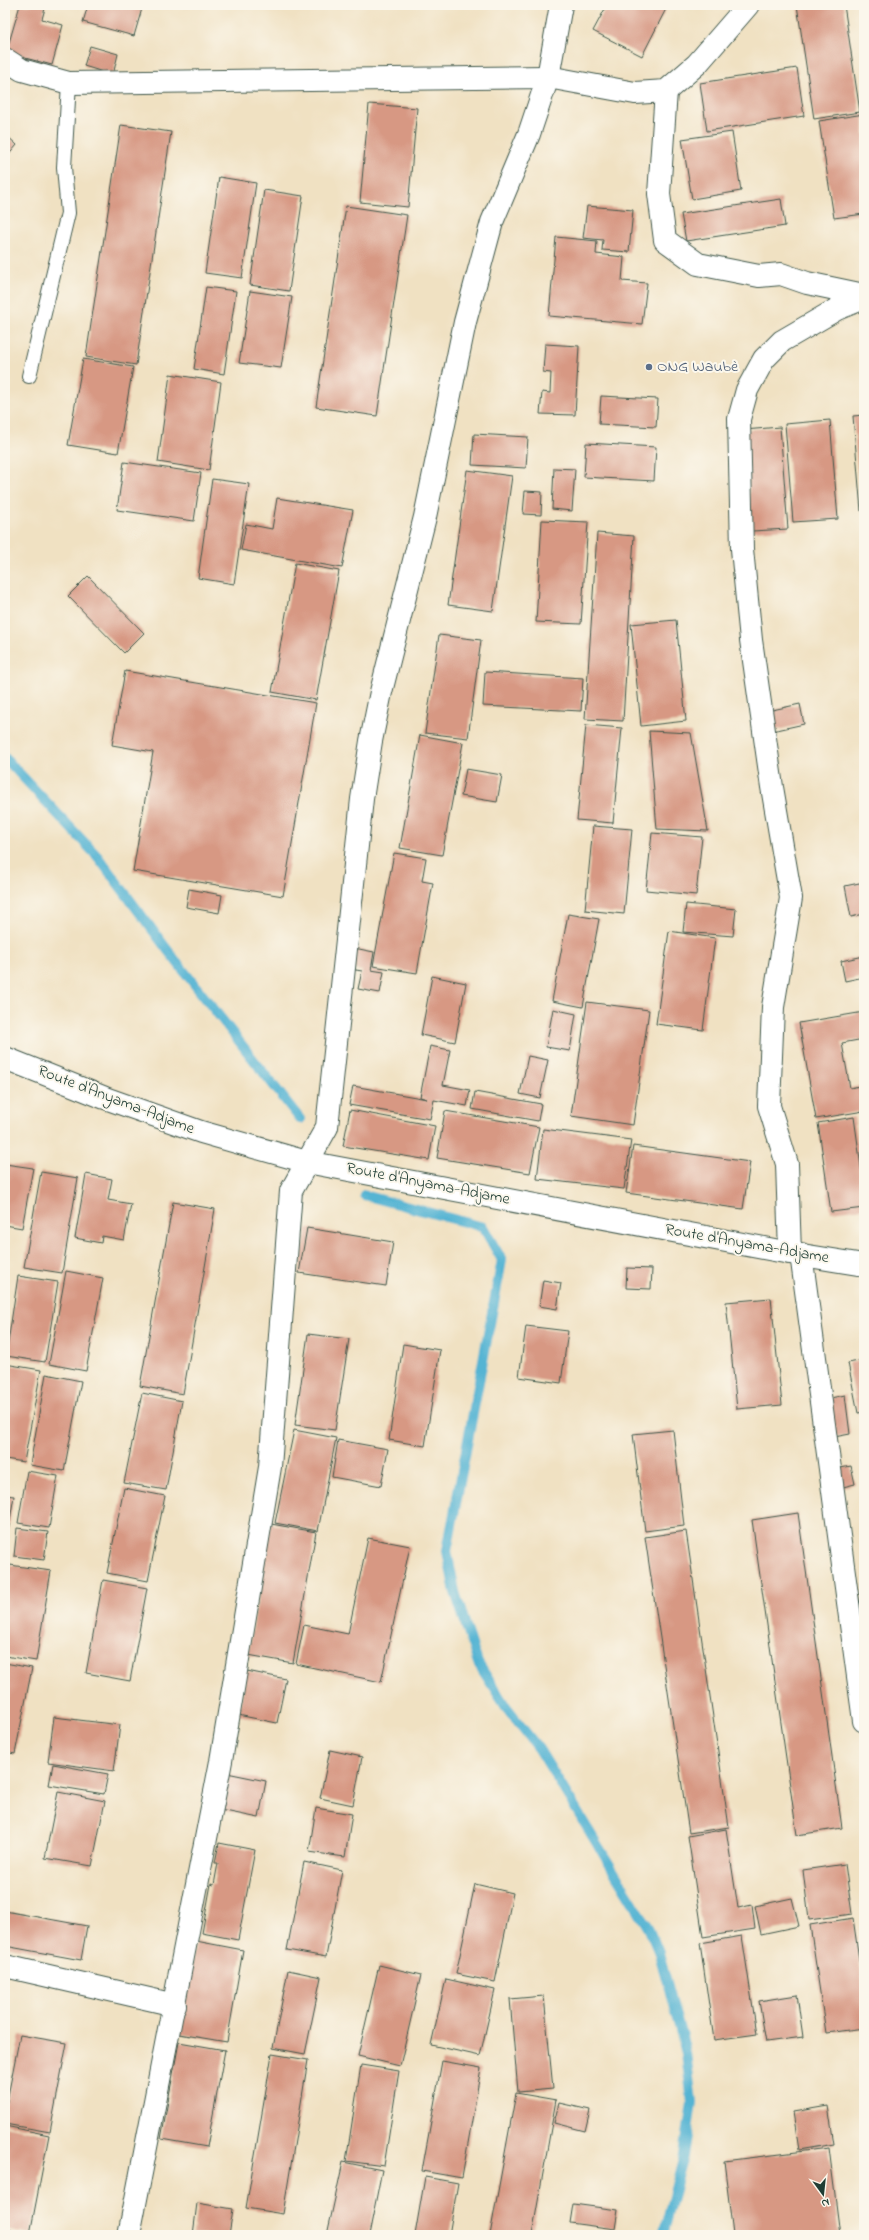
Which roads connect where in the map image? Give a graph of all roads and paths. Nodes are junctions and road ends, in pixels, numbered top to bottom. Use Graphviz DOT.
graph roads {
  1 [pos="561,5"];
  2 [pos="748,5"];
  3 [pos="5,59"];
  4 [pos="548,77"];
  5 [pos="70,83"];
  6 [pos="666,91"];
  7 [pos="864,296"];
  8 [pos="28,376"];
  9 [pos="5,1058"];
  10 [pos="307,1162"];
  11 [pos="795,1254"];
  12 [pos="864,1265"];
  13 [pos="864,1721"];
  14 [pos="5,1966"];
  15 [pos="176,2005"];
  16 [pos="129,2235"];
  1 -- 4 [label="street"];
  2 -- 6 [label="street"];
  3 -- 5 [label="street"];
  4 -- 5 [label="street"];
  4 -- 6 [label="street"];
  4 -- 10 [label="street"];
  5 -- 8 [label="lane"];
  6 -- 7 [label="street"];
  7 -- 11 [label="street"];
  9 -- 10 [label="street, Route d'Anyama-Adjame"];
  10 -- 11 [label="street, Route d'Anyama-Adjame"];
  10 -- 15 [label="street"];
  11 -- 12 [label="street, Route d'Anyama-Adjame"];
  11 -- 13 [label="street"];
  14 -- 15 [label="street"];
  15 -- 16 [label="street"];
}
